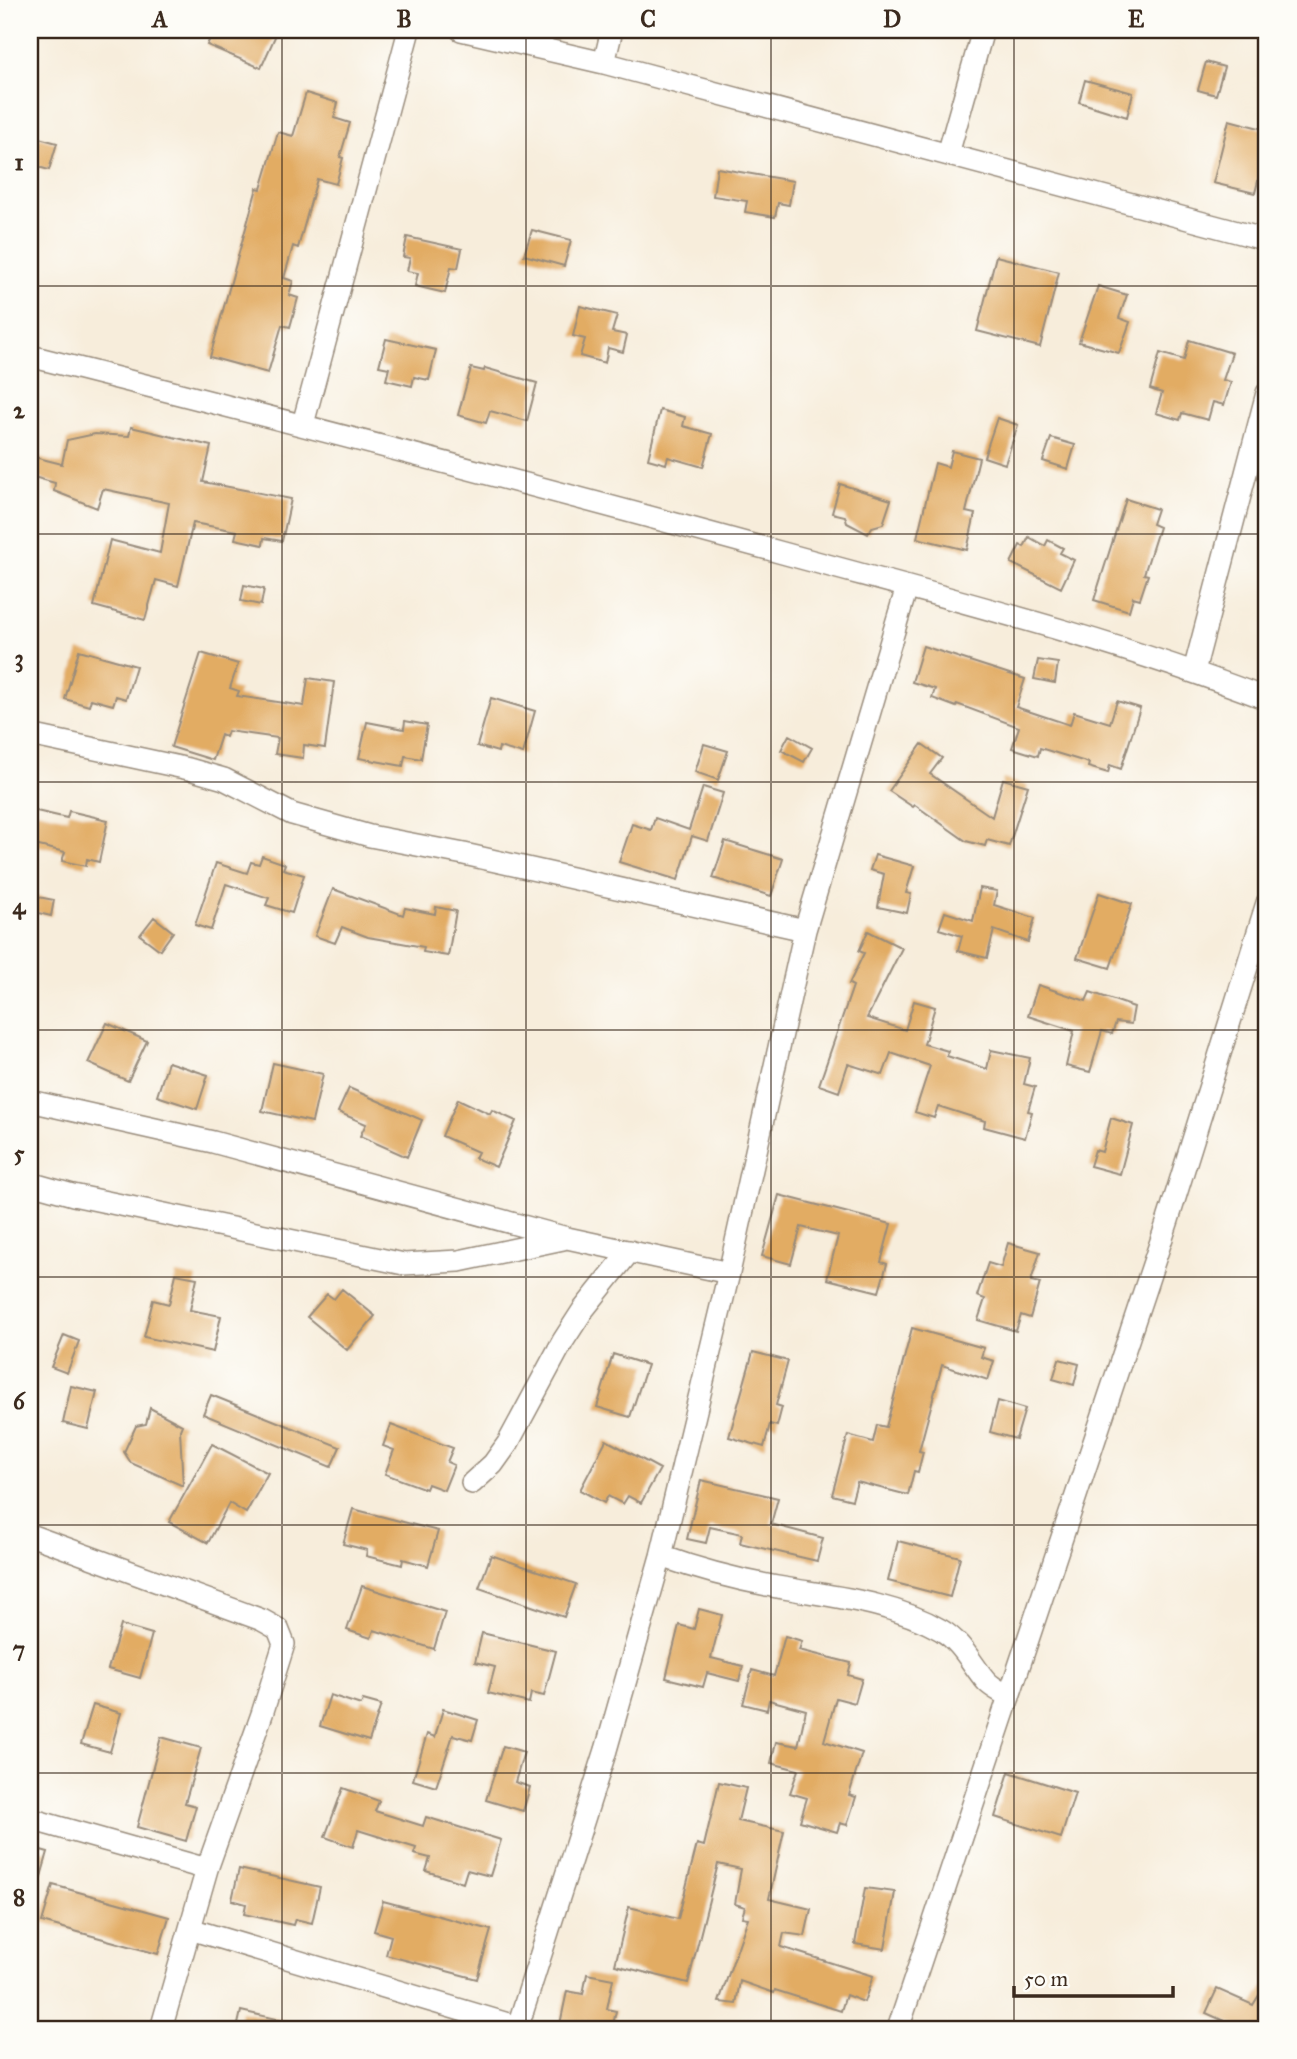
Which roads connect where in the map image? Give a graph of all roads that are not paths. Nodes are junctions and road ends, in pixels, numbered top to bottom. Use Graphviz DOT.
graph roads {
  1 [pos="409,30"];
  2 [pos="461,30"];
  3 [pos="612,30"];
  4 [pos="983,30"];
  5 [pos="604,63"];
  6 [pos="948,153"];
  7 [pos="1267,240"];
  8 [pos="30,356"];
  9 [pos="1267,393"];
  10 [pos="303,424"];
  11 [pos="907,587"];
  12 [pos="1194,671"];
  13 [pos="1267,699"];
  14 [pos="30,735"];
  15 [pos="1267,903"];
  16 [pos="805,930"];
  17 [pos="30,1101"];
  18 [pos="30,1183"];
  19 [pos="566,1238"];
  20 [pos="630,1251"];
  21 [pos="729,1273"];
  22 [pos="472,1483"];
  23 [pos="30,1535"];
  24 [pos="661,1556"];
  25 [pos="1009,1697"];
  26 [pos="30,1819"];
  27 [pos="207,1869"];
  28 [pos="190,1929"];
  29 [pos="517,2028"];
  30 [pos="161,2029"];
  31 [pos="898,2029"];
  1 -- 10 [label="street"];
  2 -- 5 [label="street"];
  3 -- 5 [label="street"];
  4 -- 6 [label="street"];
  5 -- 6 [label="street"];
  6 -- 7 [label="street"];
  8 -- 10 [label="street"];
  9 -- 12 [label="street"];
  10 -- 11 [label="street"];
  11 -- 12 [label="street"];
  11 -- 16 [label="street"];
  12 -- 13 [label="street"];
  14 -- 16 [label="street"];
  15 -- 25 [label="street"];
  16 -- 21 [label="street"];
  17 -- 19 [label="street"];
  18 -- 19 [label="street"];
  19 -- 20 [label="street"];
  20 -- 21 [label="street"];
  20 -- 22 [label="street"];
  21 -- 24 [label="street"];
  23 -- 27 [label="street"];
  24 -- 25 [label="street"];
  24 -- 29 [label="street"];
  25 -- 31 [label="street"];
  26 -- 27 [label="street"];
  27 -- 28 [label="street"];
  28 -- 29 [label="street"];
  28 -- 30 [label="street"];
}
